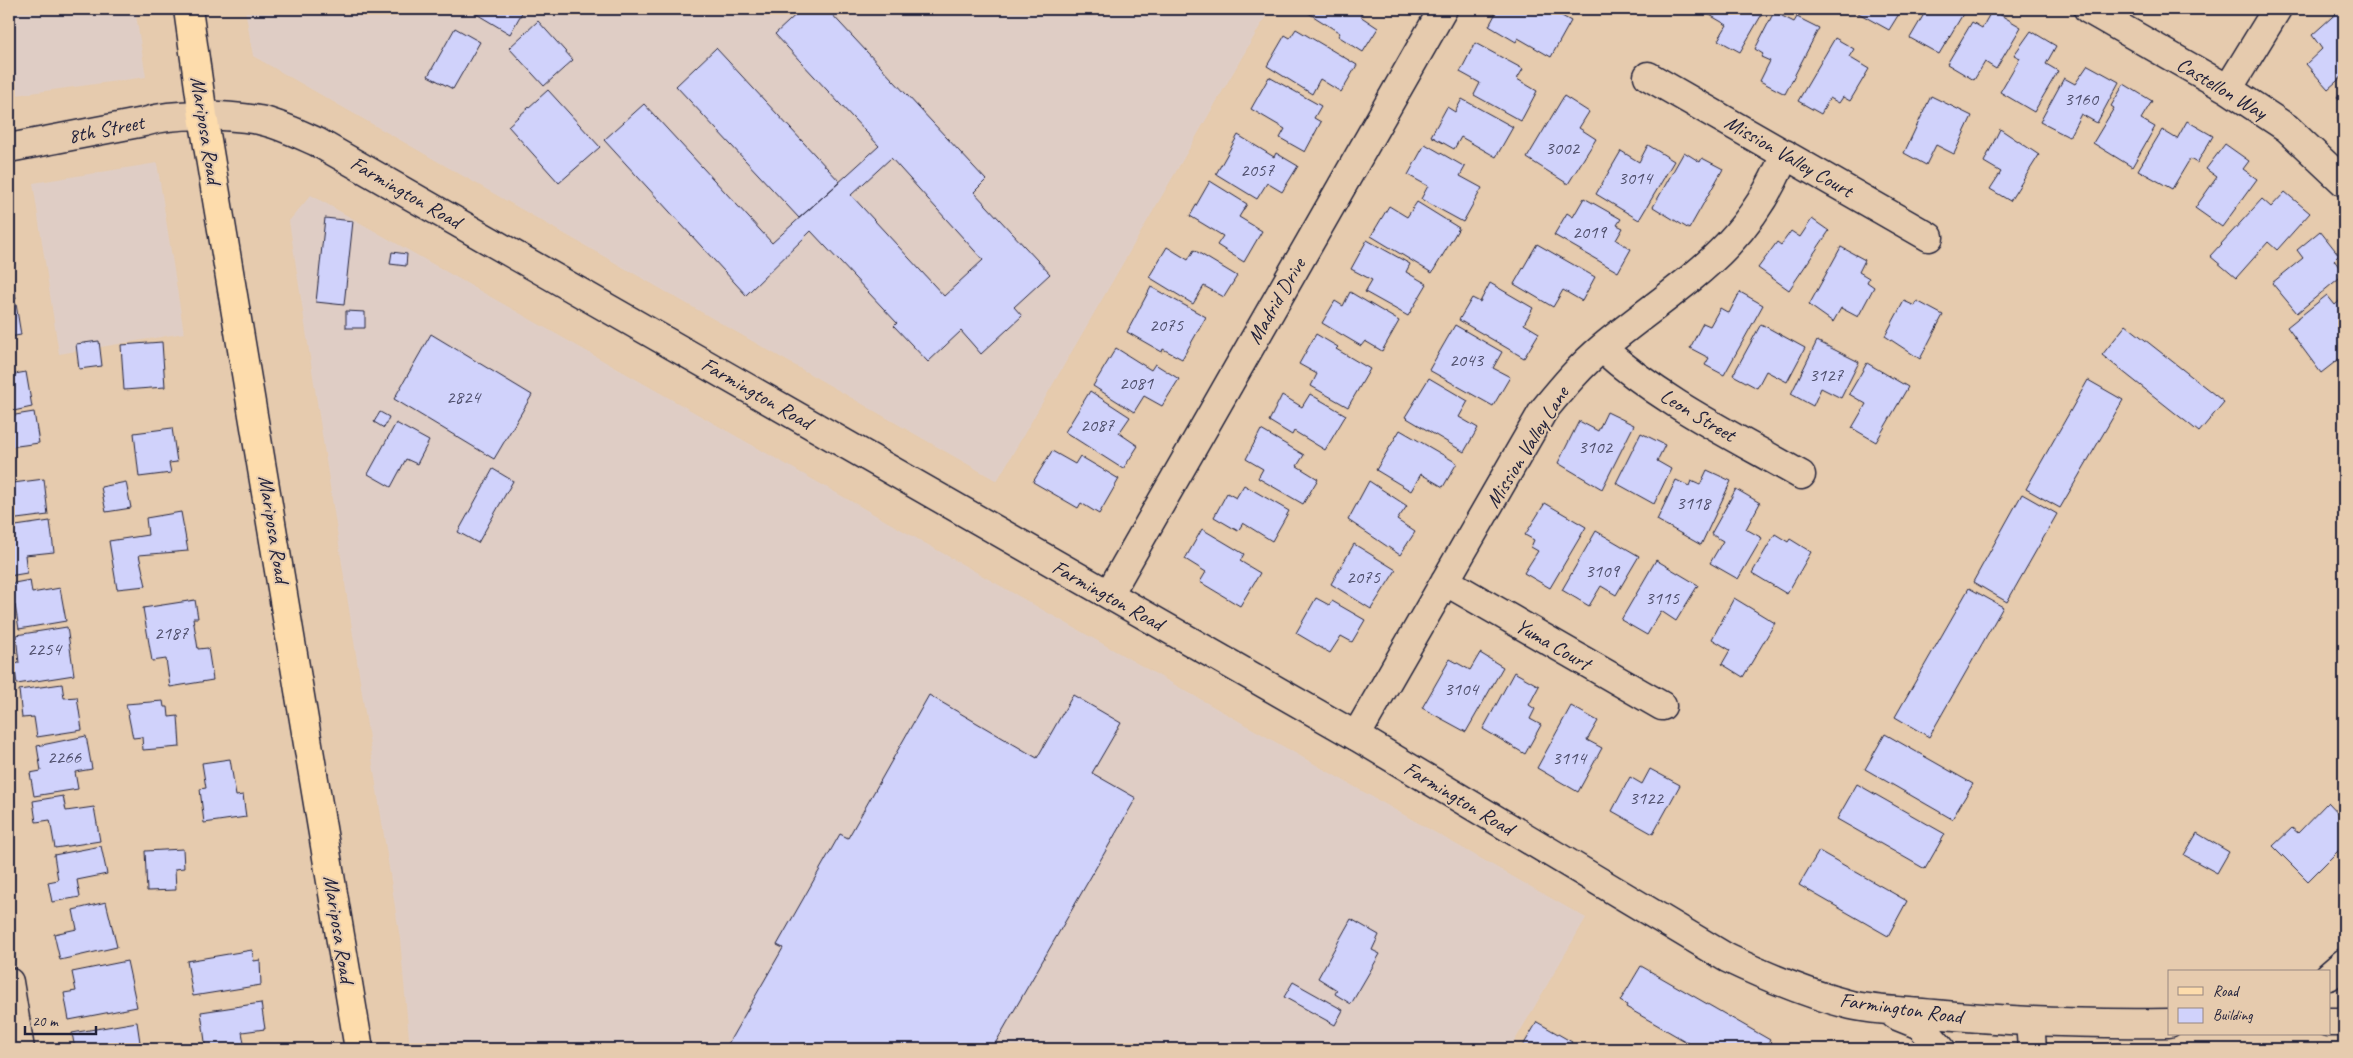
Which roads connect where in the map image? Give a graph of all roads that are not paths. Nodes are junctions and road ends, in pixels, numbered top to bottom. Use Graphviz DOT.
graph roads {
  1 [pos="188,9"];
  2 [pos="1443,9"];
  3 [pos="2088,9"];
  4 [pos="2277,9"];
  5 [pos="1648,76"];
  6 [pos="2228,89"];
  7 [pos="203,116"];
  8 [pos="9,148"];
  9 [pos="1785,154"];
  10 [pos="2344,182"];
  11 [pos="1929,237"];
  12 [pos="1602,348"];
  13 [pos="1801,475"];
  14 [pos="1445,581"];
  15 [pos="1109,594"];
  16 [pos="1662,706"];
  17 [pos="1356,736"];
  18 [pos="2344,963"];
  19 [pos="2330,975"];
  20 [pos="9,982"];
  21 [pos="1880,1009"];
  22 [pos="2030,1022"];
  23 [pos="2330,1022"];
  24 [pos="2344,1022"];
  25 [pos="2168,1023"];
  26 [pos="20,1049"];
  27 [pos="359,1049"];
  28 [pos="1941,1049"];
  29 [pos="2032,1049"];
  1 -- 7 [label="main road, Mariposa Road"];
  2 -- 15 [label="street, Madrid Drive"];
  3 -- 6 [label="street, Castellon Way"];
  4 -- 6 [label="street"];
  5 -- 9 [label="street, Mission Valley Court"];
  6 -- 10 [label="street, Castellon Way"];
  7 -- 8 [label="street, 8th Street"];
  7 -- 15 [label="street, Farmington Road"];
  7 -- 27 [label="main road, Mariposa Road"];
  9 -- 11 [label="street, Mission Valley Court"];
  9 -- 12 [label="street, Mission Valley Lane"];
  12 -- 13 [label="street, Leon Street"];
  12 -- 14 [label="street, Mission Valley Lane"];
  14 -- 16 [label="street, Yuma Court"];
  14 -- 17 [label="street, Mission Valley Lane"];
  15 -- 17 [label="street, Farmington Road"];
  17 -- 21 [label="street, Farmington Road"];
  18 -- 19 [label="street"];
  20 -- 26 [label="street"];
  21 -- 22 [label="street, Farmington Road"];
  21 -- 28 [label="street"];
  22 -- 25 [label="street, Farmington Road"];
  22 -- 29 [label="street"];
  23 -- 24 [label="street"];
}
